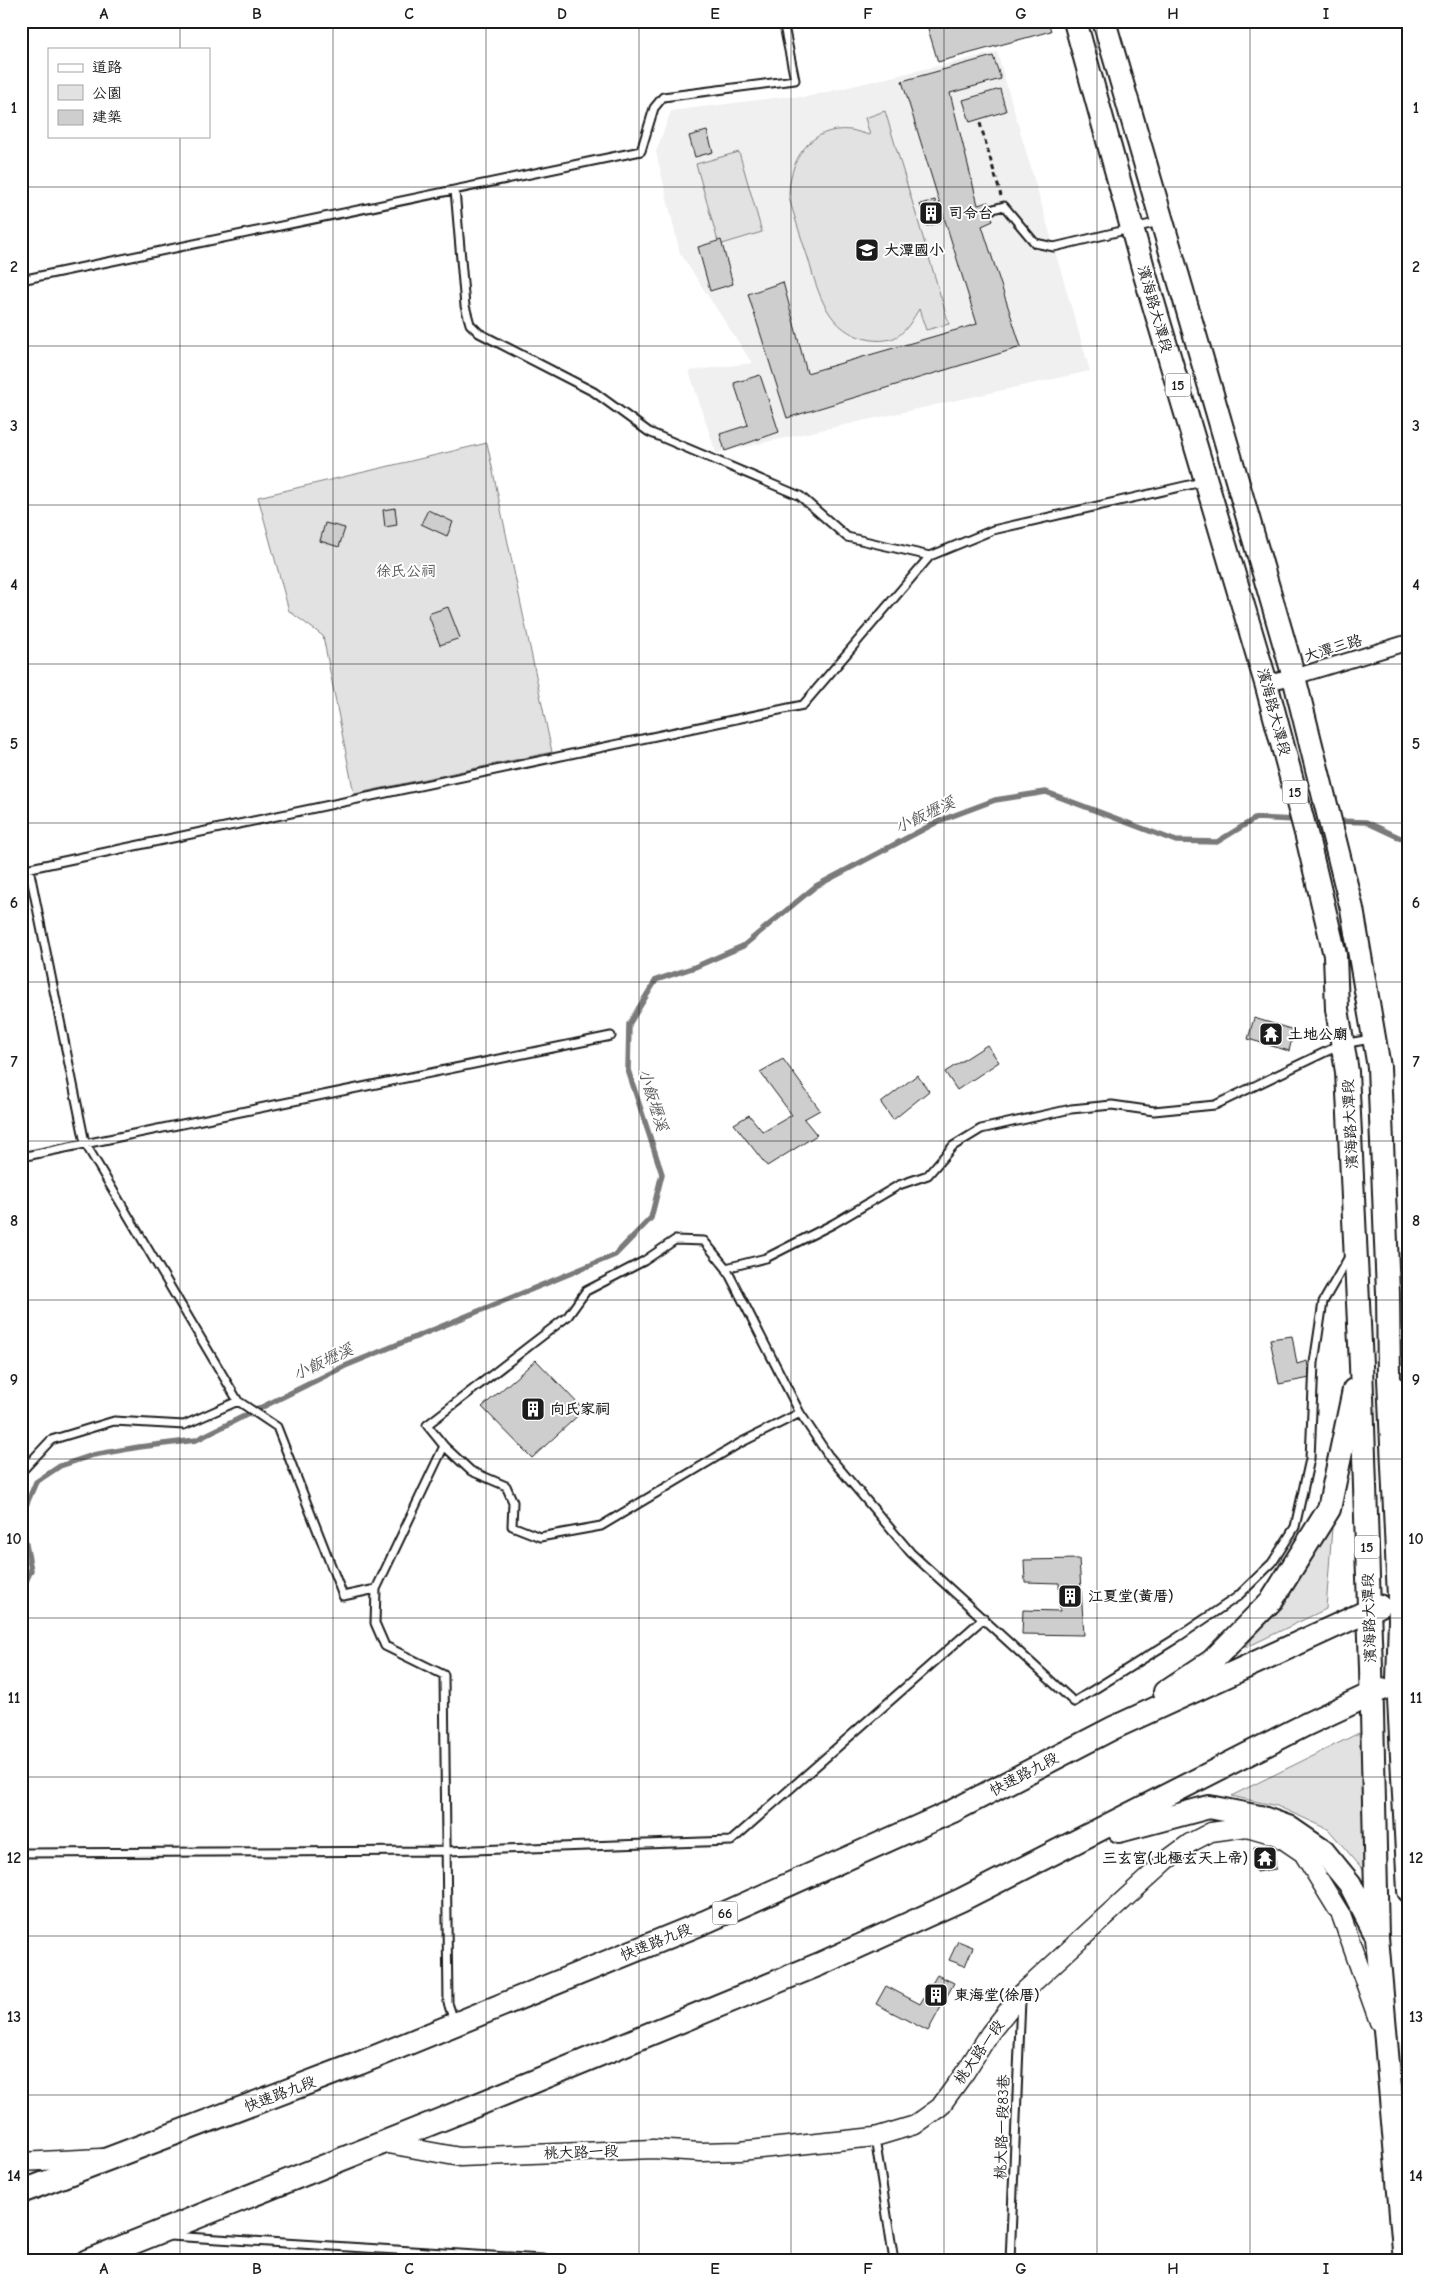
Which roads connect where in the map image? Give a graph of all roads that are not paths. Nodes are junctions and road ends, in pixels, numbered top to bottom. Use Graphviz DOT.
graph roads {
  1 [pos="783,21"];
  2 [pos="1075,21"];
  3 [pos="1104,21"];
  4 [pos="455,190"];
  5 [pos="990,210"];
  6 [pos="1161,221"];
  7 [pos="1132,229"];
  8 [pos="21,280"];
  9 [pos="1206,482"];
  10 [pos="930,556"];
  11 [pos="1409,642"];
  12 [pos="1294,677"];
  13 [pos="1266,683"];
  14 [pos="25,869"];
  15 [pos="611,1036"];
  16 [pos="1374,1038"];
  17 [pos="1342,1044"];
  18 [pos="85,1143"];
  19 [pos="21,1157"];
  20 [pos="1355,1246"];
  21 [pos="726,1268"];
  22 [pos="1361,1365"];
  23 [pos="1389,1379"];
  24 [pos="238,1401"];
  25 [pos="800,1413"];
  26 [pos="1409,1417"];
  27 [pos="444,1446"];
  28 [pos="21,1472"];
  29 [pos="376,1589"];
  30 [pos="1404,1592"];
  31 [pos="1368,1612"];
  32 [pos="984,1618"];
  33 [pos="1405,1680"];
  34 [pos="1371,1696"];
  35 [pos="1113,1728"];
  36 [pos="1074,1843"];
  37 [pos="447,1851"];
  38 [pos="21,1853"];
  39 [pos="1409,1891"];
  40 [pos="1377,1937"];
  41 [pos="1022,1994"];
  42 [pos="456,2024"];
  43 [pos="1388,2048"];
  44 [pos="875,2137"];
  45 [pos="383,2143"];
  46 [pos="114,2157"];
  47 [pos="21,2162"];
  48 [pos="21,2192"];
  49 [pos="152,2235"];
  50 [pos="87,2261"];
  51 [pos="574,2261"];
  52 [pos="894,2261"];
  53 [pos="1010,2261"];
  54 [pos="1405,2261"];
  1 -- 4 [label="lane"];
  2 -- 7 [label="main road, 濱海路大潭段 / 15"];
  3 -- 6 [label="main road, 濱海路大潭段 / 15"];
  4 -- 8 [label="lane"];
  4 -- 10 [label="lane"];
  5 -- 7 [label="lane"];
  6 -- 7 [label="lane"];
  6 -- 12 [label="main road, 濱海路大潭段 / 15"];
  7 -- 9 [label="main road, 濱海路大潭段 / 15"];
  9 -- 10 [label="lane"];
  9 -- 13 [label="main road, 濱海路大潭段 / 15"];
  10 -- 14 [label="lane"];
  11 -- 12 [label="street, 大潭三路"];
  12 -- 13 [label="street, 大潭三路"];
  12 -- 16 [label="main road, 濱海路大潭段 / 15"];
  13 -- 17 [label="main road, 濱海路大潭段 / 15"];
  14 -- 18 [label="lane"];
  15 -- 18 [label="lane"];
  16 -- 17 [label="lane"];
  16 -- 23 [label="main road, 濱海路大潭段 / 15"];
  17 -- 20 [label="main road, 濱海路大潭段 / 15"];
  17 -- 21 [label="lane"];
  18 -- 19 [label="lane"];
  18 -- 24 [label="lane"];
  20 -- 22 [label="main road, 濱海路大潭段 / 15"];
  20 -- 32 [label="lane"];
  21 -- 25 [label="lane"];
  21 -- 27 [label="lane"];
  22 -- 31 [label="main road, 濱海路大潭段 / 15"];
  22 -- 35 [label="main road"];
  23 -- 26 [label="main road"];
  23 -- 30 [label="main road, 濱海路大潭段 / 15"];
  24 -- 28 [label="lane"];
  24 -- 29 [label="lane"];
  25 -- 27 [label="lane"];
  25 -- 32 [label="lane"];
  27 -- 29 [label="lane"];
  29 -- 37 [label="lane"];
  30 -- 31 [label="main road, 快速路九段 / 66"];
  30 -- 33 [label="main road, 濱海路大潭段 / 15"];
  31 -- 34 [label="main road, 濱海路大潭段 / 15"];
  31 -- 35 [label="main road, 快速路九段 / 66"];
  32 -- 37 [label="lane"];
  33 -- 34 [label="main road"];
  33 -- 39 [label="main road, 濱海路大潭段 / 15"];
  34 -- 36 [label="main road"];
  34 -- 40 [label="main road, 濱海路大潭段 / 15"];
  35 -- 42 [label="main road, 快速路九段 / 66"];
  36 -- 40 [label="main road"];
  36 -- 45 [label="main road"];
  37 -- 38 [label="lane"];
  37 -- 42 [label="lane"];
  40 -- 43 [label="main road, 濱海路大潭段 / 15"];
  41 -- 43 [label="street, 桃大路一段"];
  41 -- 44 [label="street, 桃大路一段"];
  41 -- 53 [label="lane, 桃大路一段83巷"];
  42 -- 46 [label="main road, 快速路九段 / 66"];
  43 -- 54 [label="main road, 濱海路大潭段 / 15"];
  44 -- 45 [label="street, 桃大路一段"];
  44 -- 52 [label="lane"];
  45 -- 49 [label="main road"];
  46 -- 47 [label="street"];
  46 -- 48 [label="main road, 快速路九段 / 66"];
  49 -- 50 [label="main road"];
  49 -- 51 [label="lane"];
}
